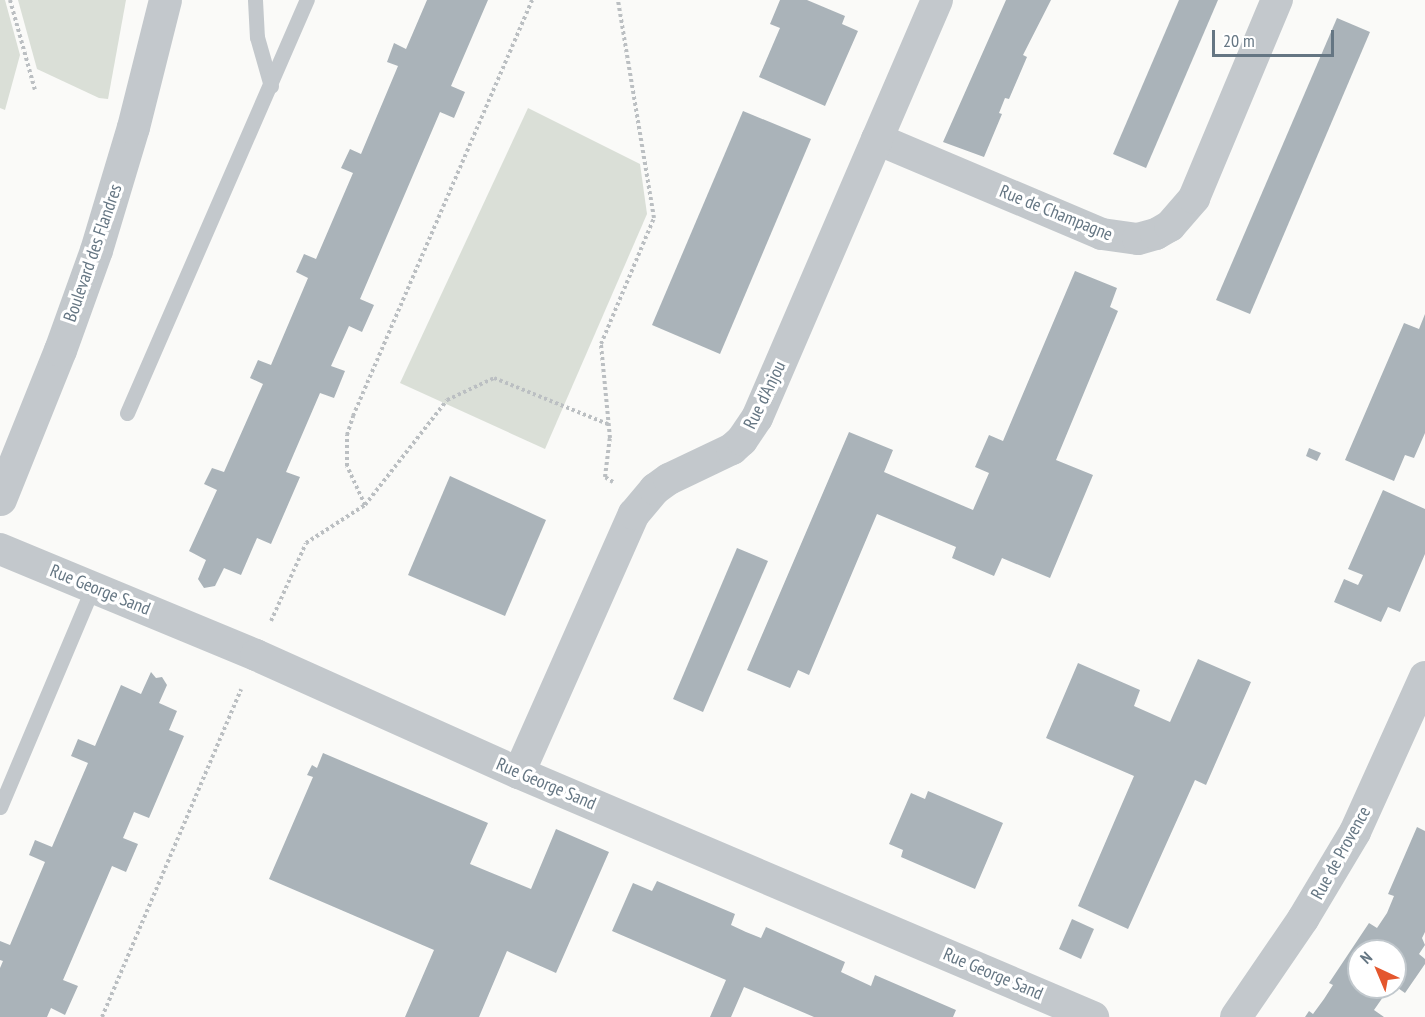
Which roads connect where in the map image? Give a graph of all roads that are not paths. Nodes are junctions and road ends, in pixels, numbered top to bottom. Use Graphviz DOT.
graph roads {
  1 [pos="165,0"];
  2 [pos="255,0"];
  3 [pos="308,0"];
  4 [pos="937,0"];
  5 [pos="1278,0"];
  6 [pos="271,86"];
  7 [pos="877,139"];
  8 [pos="127,413"];
  9 [pos="0,499"];
  10 [pos="0,549"];
  11 [pos="93,587"];
  12 [pos="1425,677"];
  13 [pos="519,773"];
  14 [pos="0,807"];
  15 [pos="1093,1017"];
  16 [pos="1236,1017"];
  1 -- 9 [label="street, Boulevard des Flandres"];
  2 -- 6 [label="lane"];
  3 -- 6 [label="lane"];
  4 -- 7 [label="street, Rue d'Anjou"];
  5 -- 7 [label="street, Rue de Champagne"];
  6 -- 8 [label="lane"];
  7 -- 13 [label="street, Rue d'Anjou"];
  10 -- 11 [label="street, Rue George Sand"];
  11 -- 13 [label="street, Rue George Sand"];
  11 -- 14 [label="lane"];
  12 -- 16 [label="street, Rue de Provence"];
  13 -- 15 [label="street, Rue George Sand"];
}
